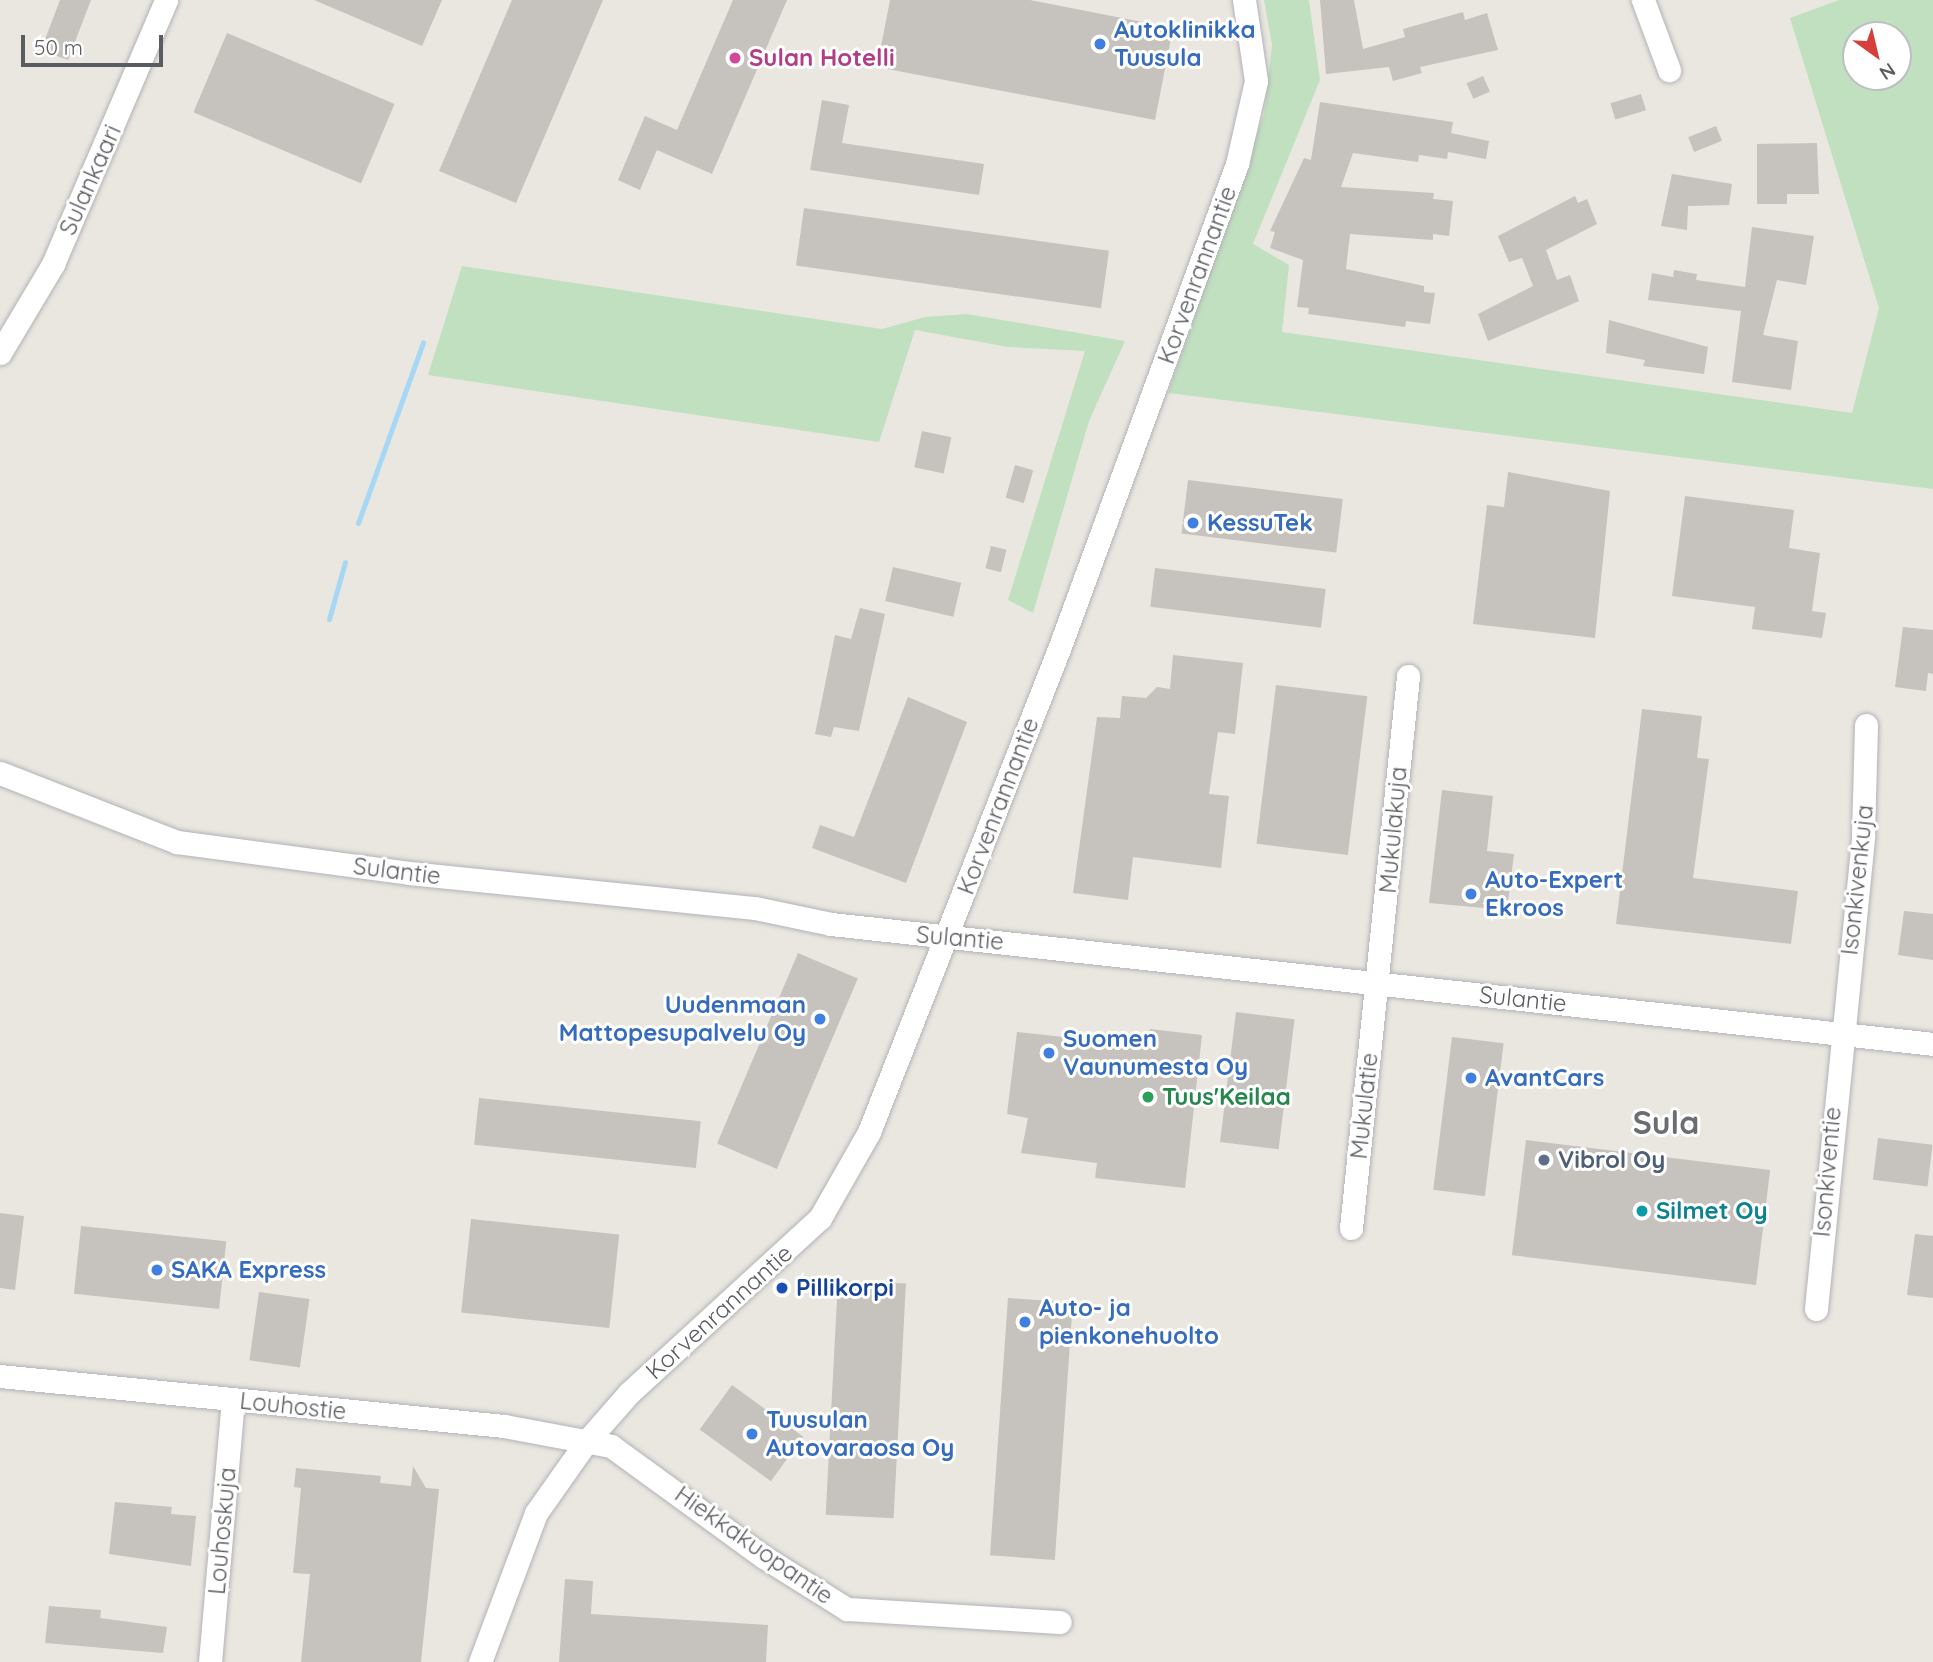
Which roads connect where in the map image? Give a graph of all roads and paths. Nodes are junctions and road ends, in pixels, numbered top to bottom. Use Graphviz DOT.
graph roads {
  1 [pos="166,0"];
  2 [pos="1244,0"];
  3 [pos="1643,0"];
  4 [pos="1669,70"];
  5 [pos="0,353"];
  6 [pos="1408,676"];
  7 [pos="1866,725"];
  8 [pos="0,773"];
  9 [pos="947,937"];
  10 [pos="1377,984"];
  11 [pos="1840,1035"];
  12 [pos="1933,1044"];
  13 [pos="1351,1228"];
  14 [pos="1816,1309"];
  15 [pos="0,1376"];
  16 [pos="233,1400"];
  17 [pos="586,1441"];
  18 [pos="1060,1622"];
  19 [pos="210,1662"];
  20 [pos="480,1662"];
  1 -- 5 [label="street, Sulankaari"];
  2 -- 9 [label="street, Korvenrannantie"];
  3 -- 4 [label="street"];
  6 -- 10 [label="street, Mukulakuja"];
  7 -- 11 [label="street, Isonkivenkuja"];
  8 -- 9 [label="street, Sulantie"];
  9 -- 10 [label="street, Sulantie"];
  9 -- 17 [label="street, Korvenrannantie"];
  10 -- 11 [label="street, Sulantie"];
  10 -- 13 [label="street, Mukulatie"];
  11 -- 12 [label="street, Sulantie"];
  11 -- 14 [label="street, Isonkiventie"];
  15 -- 16 [label="street, Louhostie"];
  16 -- 17 [label="street, Louhostie"];
  16 -- 19 [label="street, Louhoskuja"];
  17 -- 18 [label="street, Hiekkakuopantie"];
  17 -- 20 [label="street, Korvenrannantie"];
}
